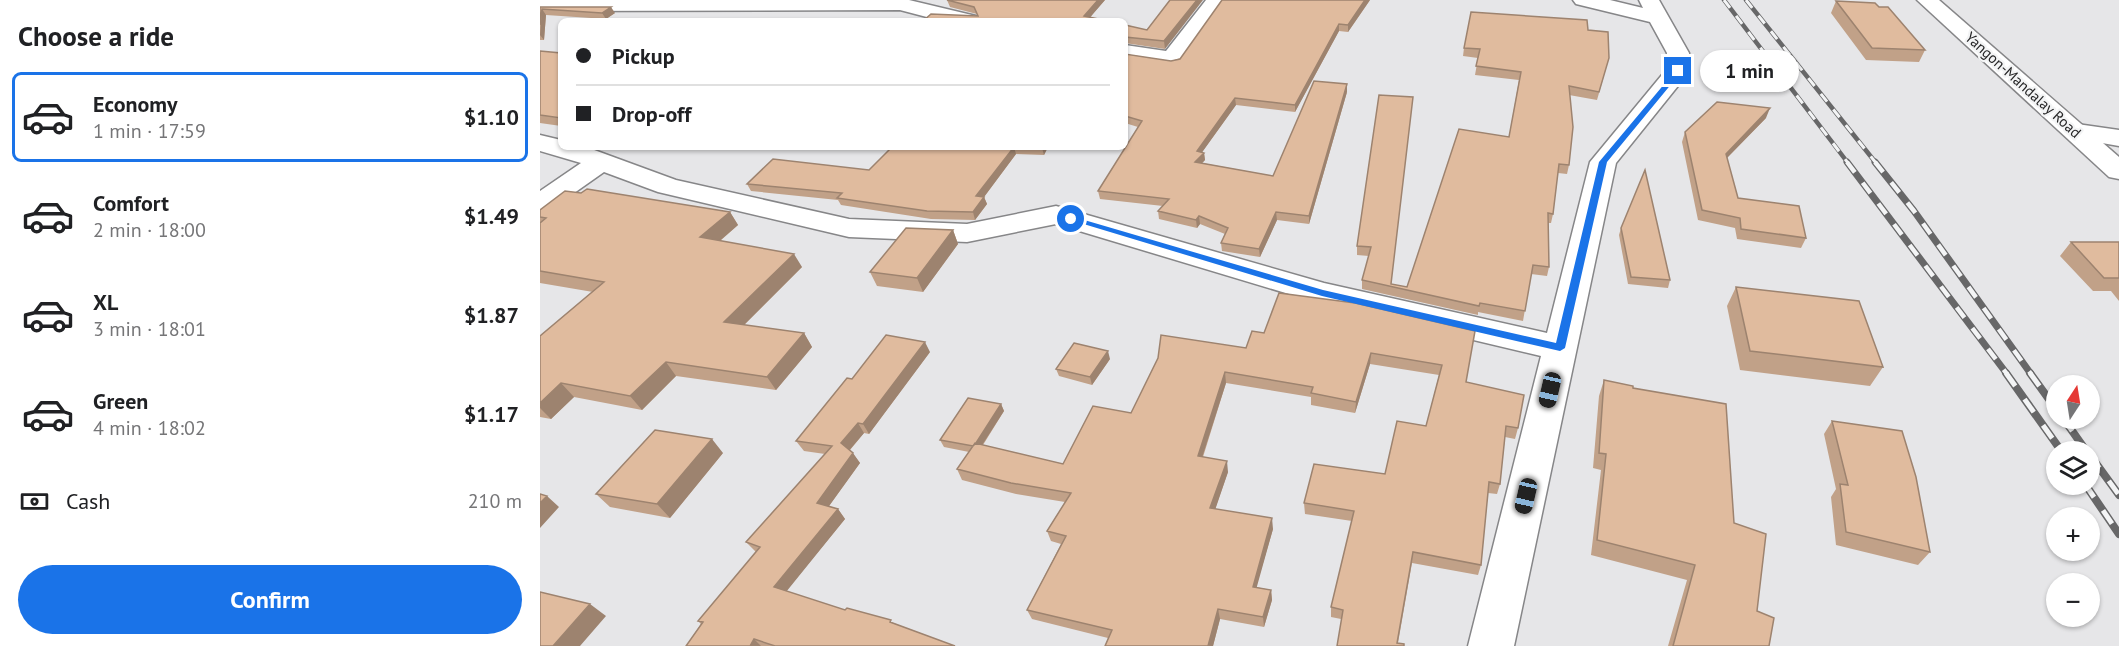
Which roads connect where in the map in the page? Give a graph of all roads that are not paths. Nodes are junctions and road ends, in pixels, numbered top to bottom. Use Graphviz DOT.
graph roads {
  1 [pos="1217,0"];
  2 [pos="1583,0"];
  3 [pos="1927,0"];
  4 [pos="693,2"];
  5 [pos="540,5"];
  6 [pos="1655,9"];
  7 [pos="674,18"];
  8 [pos="956,18"];
  9 [pos="1128,52"];
  10 [pos="2077,132"];
  11 [pos="2119,138"];
  12 [pos="568,150"];
  13 [pos="601,162"];
  14 [pos="2119,171"];
  15 [pos="540,204"];
  16 [pos="1560,348"];
  17 [pos="1491,646"];
  1 -- 9 [label="main road"];
  2 -- 6 [label="main road"];
  3 -- 10 [label="main road, Yangon-Mandalay Road"];
  4 -- 5 [label="main road"];
  4 -- 7 [label="main road"];
  4 -- 8 [label="main road"];
  6 -- 16 [label="main road"];
  10 -- 11 [label="main road"];
  10 -- 14 [label="main road, Yangon-Mandalay Road"];
  12 -- 13 [label="main road"];
  13 -- 15 [label="main road"];
  13 -- 16 [label="main road"];
  16 -- 17 [label="main road"];
}
